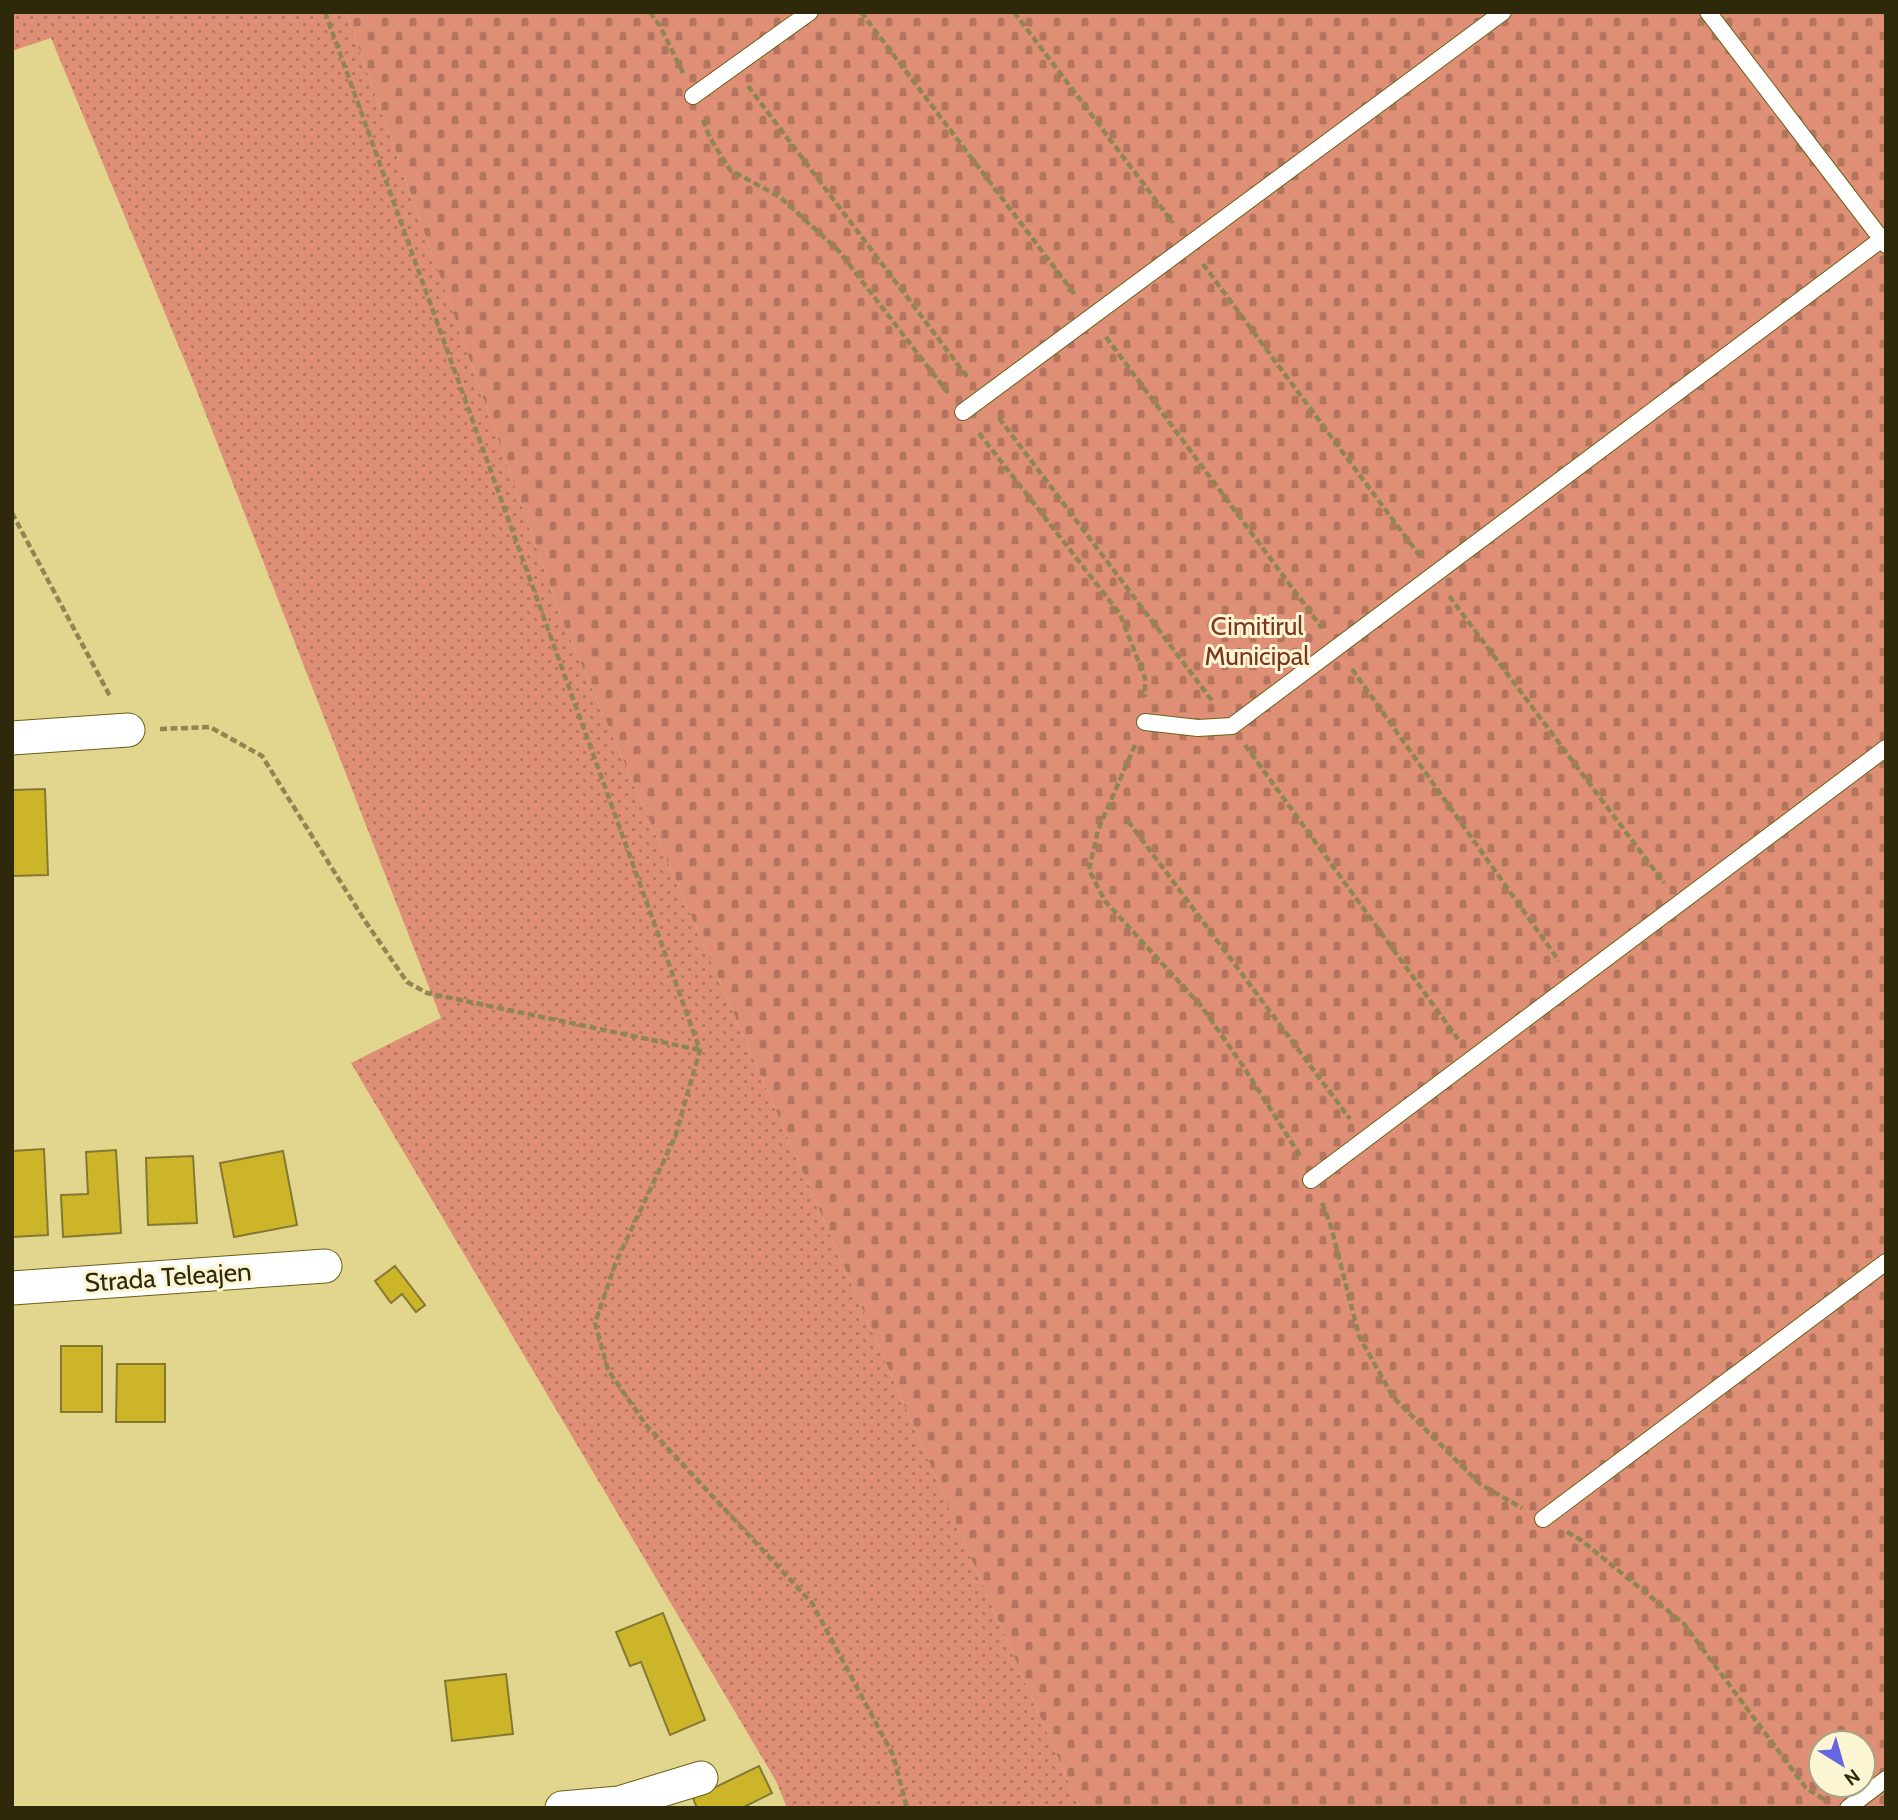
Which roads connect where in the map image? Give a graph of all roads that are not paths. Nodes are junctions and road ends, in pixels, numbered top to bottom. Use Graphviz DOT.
graph roads {
  1 [pos="810,12"];
  2 [pos="1503,12"];
  3 [pos="1708,12"];
  4 [pos="693,96"];
  5 [pos="1884,240"];
  6 [pos="963,412"];
  7 [pos="1145,722"];
  8 [pos="128,730"];
  9 [pos="12,738"];
  10 [pos="1886,748"];
  11 [pos="1311,1180"];
  12 [pos="1886,1262"];
  13 [pos="324,1266"];
  14 [pos="12,1288"];
  15 [pos="1543,1519"];
  16 [pos="701,1778"];
  17 [pos="1886,1779"];
  18 [pos="562,1808"];
  19 [pos="1848,1808"];
  1 -- 4 [label="lane"];
  2 -- 6 [label="lane"];
  3 -- 5 [label="lane"];
  5 -- 7 [label="lane"];
  8 -- 9 [label="street"];
  10 -- 11 [label="lane"];
  12 -- 15 [label="lane"];
  13 -- 14 [label="street, Strada Teleajen"];
  16 -- 18 [label="street"];
  17 -- 19 [label="lane"];
}
